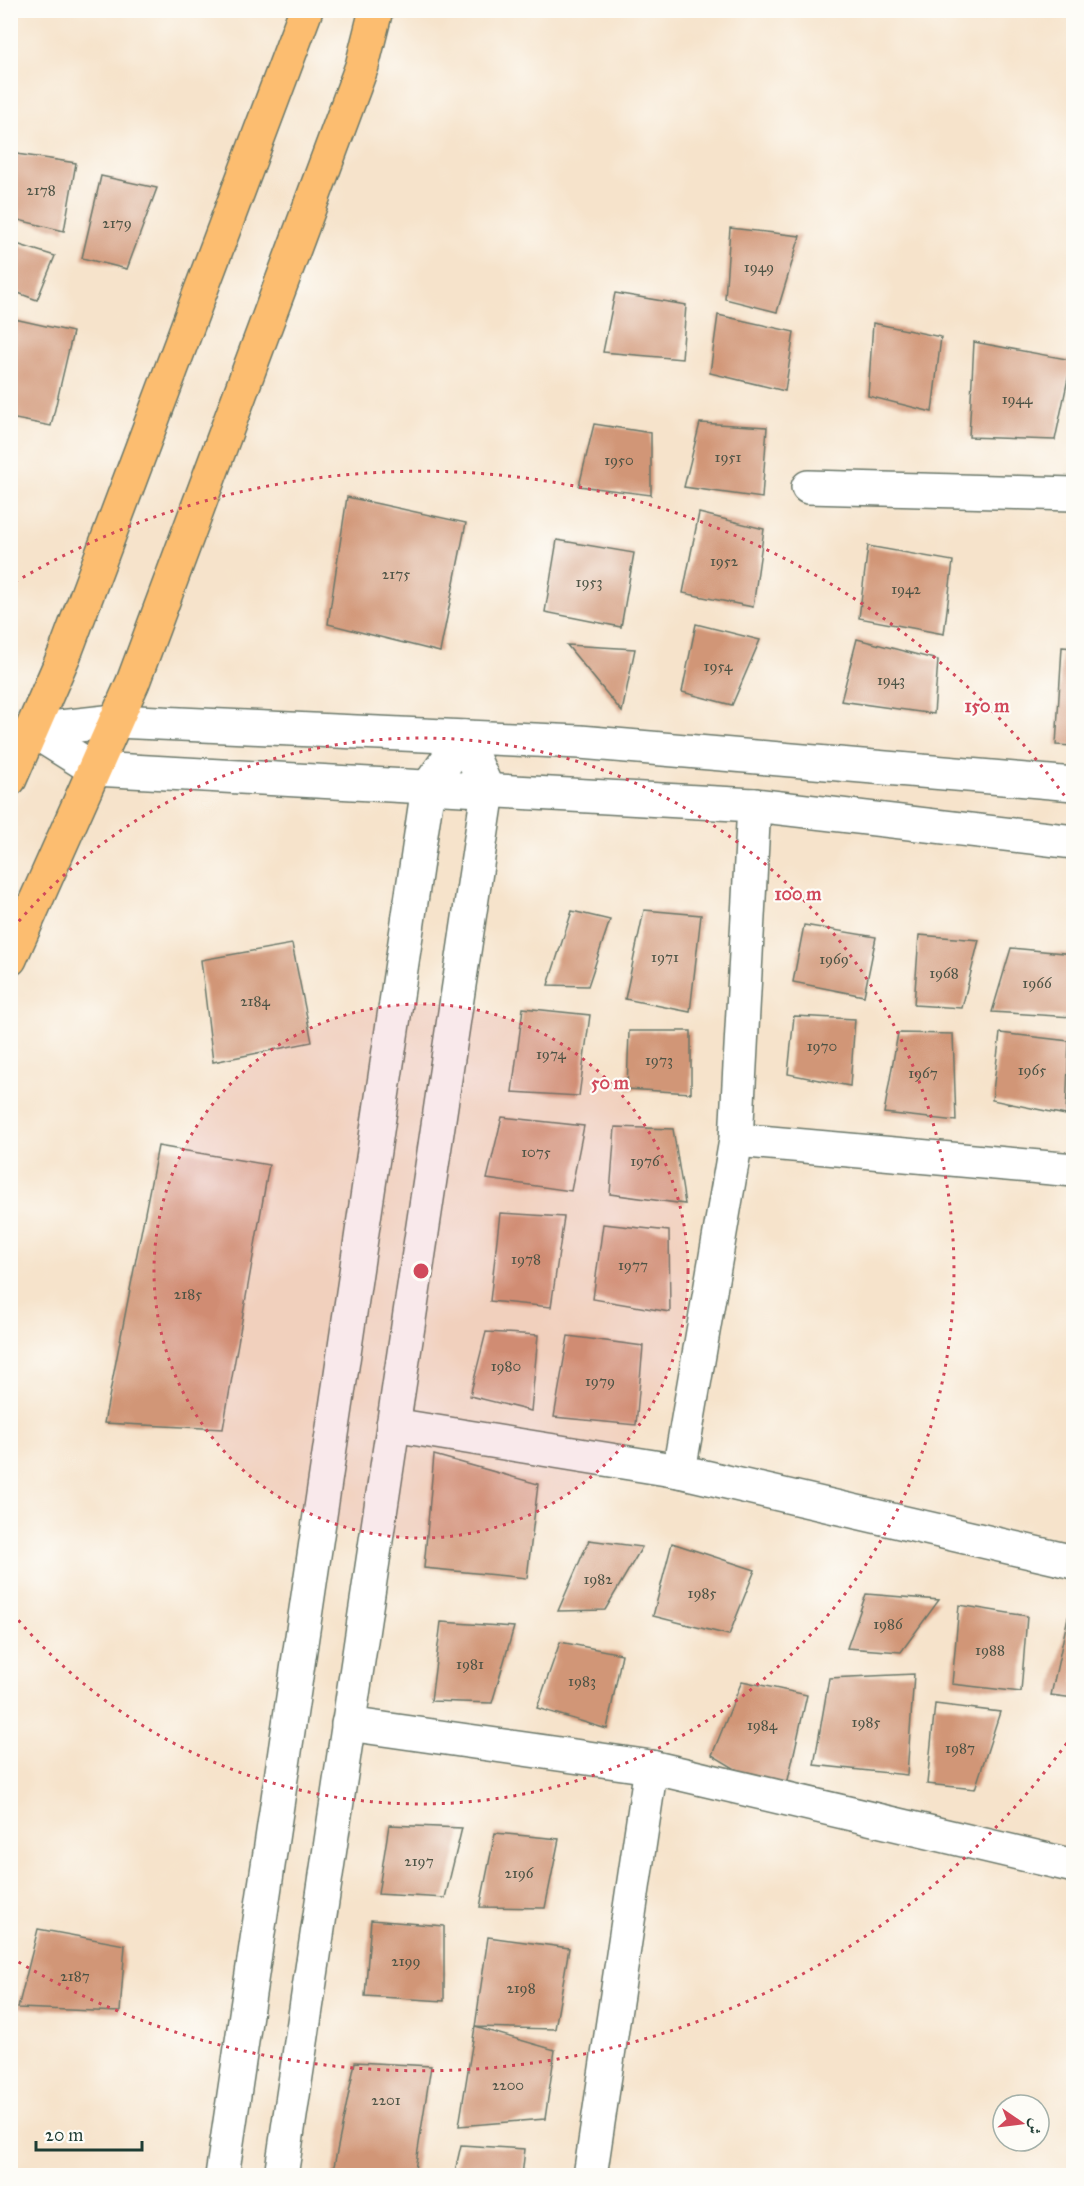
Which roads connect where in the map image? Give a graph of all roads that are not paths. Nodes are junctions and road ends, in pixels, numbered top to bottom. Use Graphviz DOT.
graph roads {
  1 [pos="306,10"];
  2 [pos="376,10"];
  3 [pos="808,487"];
  4 [pos="1074,494"];
  5 [pos="116,721"];
  6 [pos="32,730"];
  7 [pos="464,737"];
  8 [pos="94,769"];
  9 [pos="10,779"];
  10 [pos="1074,784"];
  11 [pos="428,787"];
  12 [pos="488,791"];
  13 [pos="754,805"];
  14 [pos="1074,842"];
  15 [pos="10,958"];
  16 [pos="735,1140"];
  17 [pos="1074,1170"];
  18 [pos="393,1425"];
  19 [pos="679,1471"];
  20 [pos="1074,1562"];
  21 [pos="348,1724"];
  22 [pos="651,1767"];
  23 [pos="1074,1866"];
  24 [pos="222,2175"];
  25 [pos="281,2175"];
  26 [pos="590,2175"];
  1 -- 6 [label="main road"];
  2 -- 5 [label="main road"];
  3 -- 4 [label="street"];
  5 -- 6 [label="street"];
  5 -- 7 [label="street"];
  5 -- 8 [label="main road"];
  6 -- 8 [label="street"];
  6 -- 9 [label="main road"];
  7 -- 10 [label="street"];
  7 -- 11 [label="street"];
  7 -- 12 [label="street"];
  8 -- 11 [label="street"];
  8 -- 15 [label="main road"];
  11 -- 12 [label="street"];
  11 -- 24 [label="street"];
  12 -- 13 [label="street"];
  12 -- 18 [label="street"];
  13 -- 14 [label="street"];
  13 -- 16 [label="street"];
  16 -- 17 [label="street"];
  16 -- 19 [label="street"];
  18 -- 19 [label="street"];
  18 -- 21 [label="street"];
  19 -- 20 [label="street"];
  21 -- 22 [label="street"];
  21 -- 25 [label="street"];
  22 -- 23 [label="street"];
  22 -- 26 [label="street"];
}
